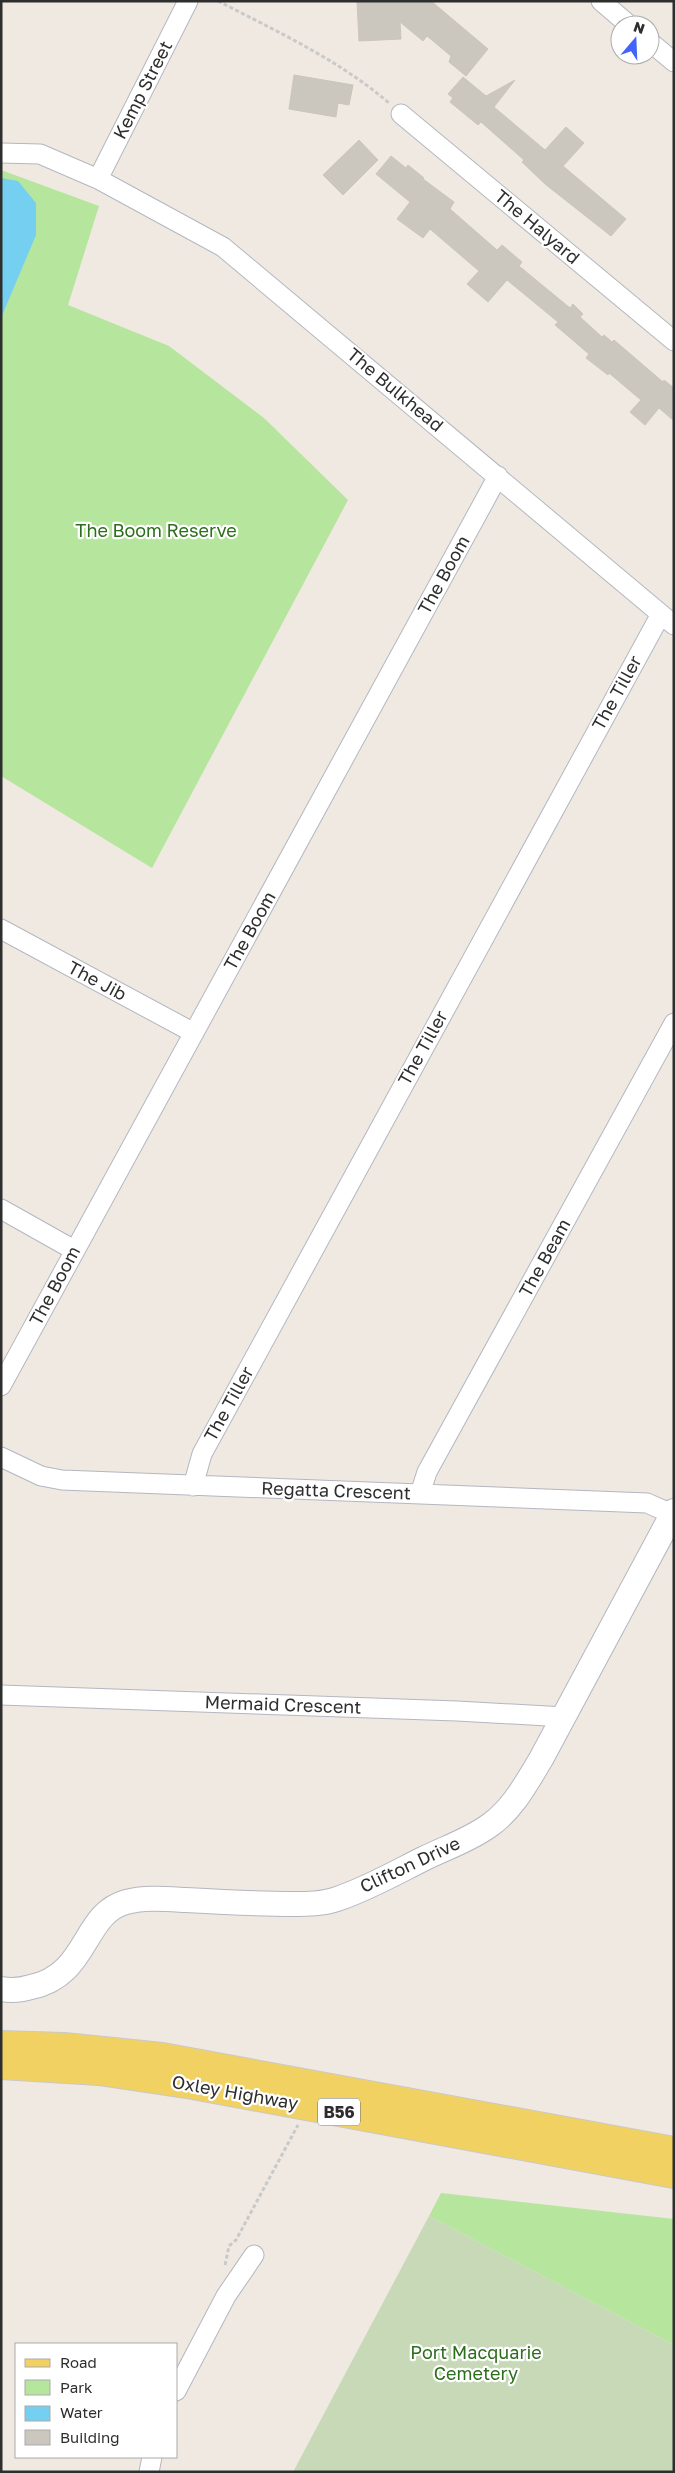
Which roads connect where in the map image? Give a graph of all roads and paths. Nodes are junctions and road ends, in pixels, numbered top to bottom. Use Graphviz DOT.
graph roads {
  1 [pos="188,1"];
  2 [pos="218,1"];
  3 [pos="601,1"];
  4 [pos="617,15"];
  5 [pos="660,50"];
  6 [pos="674,62"];
  7 [pos="401,114"];
  8 [pos="1,153"];
  9 [pos="98,180"];
  10 [pos="674,341"];
  11 [pos="498,476"];
  12 [pos="667,619"];
  13 [pos="1,928"];
  14 [pos="674,1023"];
  15 [pos="194,1033"];
  16 [pos="1,1209"];
  17 [pos="74,1250"];
  18 [pos="1,1386"];
  19 [pos="1,1457"];
  20 [pos="193,1486"];
  21 [pos="420,1494"];
  22 [pos="673,1512"];
  23 [pos="1,1695"];
  24 [pos="565,1717"];
  25 [pos="1,1989"];
  26 [pos="1,2045"];
  27 [pos="1,2065"];
  28 [pos="298,2125"];
  29 [pos="674,2151"];
  30 [pos="674,2174"];
  31 [pos="254,2255"];
  32 [pos="220,2274"];
  33 [pos="178,2387"];
  34 [pos="152,2458"];
  35 [pos="149,2472"];
  1 -- 9 [label="street, Kemp Street"];
  2 -- 7 [label="path"];
  3 -- 4 [label="street"];
  5 -- 6 [label="street"];
  7 -- 10 [label="street, The Halyard"];
  8 -- 9 [label="street, The Bulkhead"];
  9 -- 11 [label="street, The Bulkhead"];
  11 -- 12 [label="street, The Bulkhead"];
  11 -- 15 [label="street, The Boom"];
  12 -- 20 [label="street, The Tiller"];
  13 -- 15 [label="street, The Jib"];
  14 -- 21 [label="street, The Beam"];
  15 -- 17 [label="street, The Boom"];
  16 -- 17 [label="street"];
  17 -- 18 [label="street, The Boom"];
  19 -- 20 [label="street, Regatta Crescent"];
  20 -- 21 [label="street, Regatta Crescent"];
  21 -- 22 [label="street, Regatta Crescent"];
  22 -- 24 [label="street, Clifton Drive"];
  23 -- 24 [label="street, Mermaid Crescent"];
  24 -- 25 [label="street, Clifton Drive"];
  26 -- 29 [label="main road, Oxley Highway / B56"];
  27 -- 30 [label="main road, Oxley Highway / B56"];
  28 -- 32 [label="path"];
  31 -- 33 [label="street"];
  34 -- 35 [label="street"];
}
